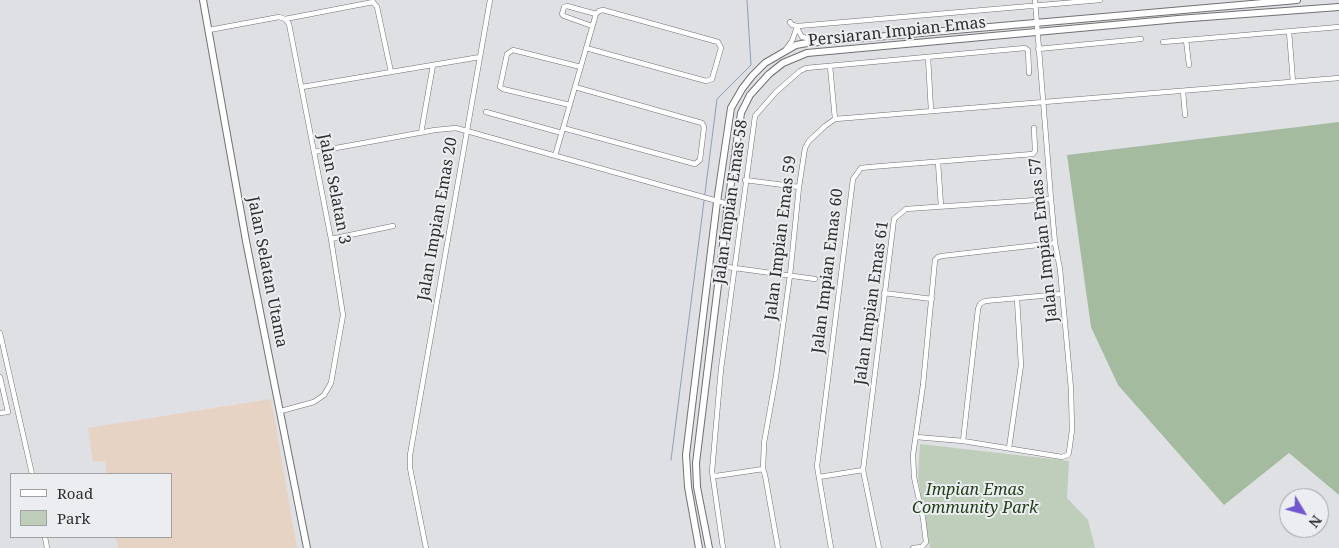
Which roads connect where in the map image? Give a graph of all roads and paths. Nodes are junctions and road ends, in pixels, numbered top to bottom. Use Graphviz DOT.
graph roads {
  1 [pos="203,0"];
  2 [pos="490,0"];
  3 [pos="1100,0"];
  4 [pos="1297,0"];
  5 [pos="1035,2"];
  6 [pos="1339,7"];
  7 [pos="596,14"];
  8 [pos="285,19"];
  9 [pos="790,22"];
  10 [pos="1036,23"];
  11 [pos="592,26"];
  12 [pos="798,26"];
  13 [pos="1339,27"];
  14 [pos="209,30"];
  15 [pos="1289,31"];
  16 [pos="1037,32"];
  17 [pos="1141,39"];
  18 [pos="1186,40"];
  19 [pos="827,41"];
  20 [pos="1162,42"];
  21 [pos="586,48"];
  22 [pos="1038,49"];
  23 [pos="784,51"];
  24 [pos="480,57"];
  25 [pos="928,57"];
  26 [pos="432,65"];
  27 [pos="1189,65"];
  28 [pos="830,66"];
  29 [pos="580,67"];
  30 [pos="391,72"];
  31 [pos="1029,74"];
  32 [pos="1339,78"];
  33 [pos="1293,82"];
  34 [pos="302,87"];
  35 [pos="575,87"];
  36 [pos="1183,91"];
  37 [pos="1042,103"];
  38 [pos="570,105"];
  39 [pos="931,111"];
  40 [pos="486,112"];
  41 [pos="1185,115"];
  42 [pos="835,119"];
  43 [pos="1034,128"];
  44 [pos="563,130"];
  45 [pos="466,131"];
  46 [pos="421,133"];
  47 [pos="314,152"];
  48 [pos="555,156"];
  49 [pos="938,162"];
  50 [pos="745,180"];
  51 [pos="799,187"];
  52 [pos="1051,199"];
  53 [pos="717,202"];
  54 [pos="728,204"];
  55 [pos="941,206"];
  56 [pos="394,226"];
  57 [pos="331,239"];
  58 [pos="1055,243"];
  59 [pos="720,266"];
  60 [pos="733,268"];
  61 [pos="790,276"];
  62 [pos="815,279"];
  63 [pos="884,293"];
  64 [pos="1062,294"];
  65 [pos="932,299"];
  66 [pos="1017,299"];
  67 [pos="0,333"];
  68 [pos="0,376"];
  69 [pos="281,411"];
  70 [pos="0,414"];
  71 [pos="916,437"];
  72 [pos="963,441"];
  73 [pos="1009,448"];
  74 [pos="763,469"];
  75 [pos="863,470"];
  76 [pos="32,473"];
  77 [pos="713,475"];
  78 [pos="819,476"];
  79 [pos="307,548"];
  80 [pos="426,548"];
  81 [pos="699,548"];
  82 [pos="709,548"];
  83 [pos="723,548"];
  84 [pos="778,548"];
  85 [pos="831,548"];
  86 [pos="879,548"];
  87 [pos="913,548"];
  1 -- 14 [label="main road, Jalan Selatan Utama"];
  2 -- 24 [label="street, Jalan Impian Emas 20"];
  3 -- 5 [label="street"];
  4 -- 10 [label="main road, Persiaran Impian Emas"];
  5 -- 10 [label="street, Jalan Impian Emas 57"];
  5 -- 12 [label="street"];
  6 -- 16 [label="main road, Persiaran Impian Emas"];
  7 -- 11 [label="street"];
  7 -- 11 [label="street"];
  7 -- 21 [label="street"];
  8 -- 14 [label="street"];
  8 -- 30 [label="street"];
  8 -- 34 [label="street, Jalan Selatan 3"];
  9 -- 12 [label="street"];
  10 -- 16 [label="street, Jalan Impian Emas 57"];
  10 -- 19 [label="main road, Persiaran Impian Emas"];
  11 -- 21 [label="street"];
  12 -- 19 [label="street"];
  12 -- 23 [label="street"];
  13 -- 15 [label="street"];
  14 -- 69 [label="main road, Jalan Selatan Utama"];
  15 -- 18 [label="street"];
  15 -- 33 [label="street"];
  16 -- 22 [label="street, Jalan Impian Emas 57"];
  16 -- 54 [label="main road, Persiaran Impian Emas"];
  17 -- 22 [label="street"];
  18 -- 20 [label="street"];
  18 -- 27 [label="street"];
  19 -- 23 [label="main road, Persiaran Impian Emas"];
  21 -- 29 [label="street"];
  22 -- 37 [label="street, Jalan Impian Emas 57"];
  23 -- 53 [label="main road, Persiaran Impian Emas"];
  24 -- 26 [label="street"];
  24 -- 45 [label="street, Jalan Impian Emas 20"];
  25 -- 28 [label="street, Jalan Impian Emas 58"];
  25 -- 31 [label="street, Jalan Impian Emas 58"];
  25 -- 39 [label="street"];
  26 -- 30 [label="street"];
  26 -- 46 [label="street"];
  28 -- 42 [label="street"];
  28 -- 50 [label="street, Jalan Impian Emas 58"];
  29 -- 35 [label="street"];
  29 -- 38 [label="street"];
  30 -- 34 [label="street"];
  32 -- 33 [label="street"];
  33 -- 36 [label="street"];
  34 -- 47 [label="street, Jalan Selatan 3"];
  35 -- 38 [label="street"];
  35 -- 44 [label="street"];
  36 -- 37 [label="street"];
  36 -- 41 [label="street"];
  37 -- 39 [label="street"];
  37 -- 52 [label="street, Jalan Impian Emas 57"];
  38 -- 44 [label="street"];
  39 -- 42 [label="street"];
  40 -- 44 [label="street"];
  42 -- 51 [label="street, Jalan Impian Emas 59"];
  43 -- 49 [label="street, Jalan Impian Emas 60"];
  44 -- 48 [label="street"];
  45 -- 46 [label="street"];
  45 -- 48 [label="street"];
  45 -- 80 [label="street, Jalan Impian Emas 20"];
  46 -- 47 [label="street"];
  47 -- 57 [label="street, Jalan Selatan 3"];
  48 -- 53 [label="street"];
  49 -- 55 [label="street"];
  49 -- 78 [label="street, Jalan Impian Emas 60"];
  50 -- 51 [label="street"];
  50 -- 60 [label="street, Jalan Impian Emas 58"];
  51 -- 61 [label="street, Jalan Impian Emas 59"];
  52 -- 55 [label="street, Jalan Impian Emas 61"];
  52 -- 58 [label="street, Jalan Impian Emas 57"];
  53 -- 54 [label="street"];
  53 -- 81 [label="main road, Persiaran Impian Emas"];
  54 -- 59 [label="main road, Persiaran Impian Emas"];
  55 -- 63 [label="street, Jalan Impian Emas 61"];
  56 -- 57 [label="street"];
  57 -- 69 [label="street, Jalan Selatan 3"];
  58 -- 64 [label="street, Jalan Impian Emas 57"];
  58 -- 65 [label="street"];
  59 -- 60 [label="street"];
  59 -- 82 [label="main road, Persiaran Impian Emas"];
  60 -- 61 [label="street"];
  60 -- 77 [label="street, Jalan Impian Emas 58"];
  61 -- 62 [label="street"];
  61 -- 74 [label="street, Jalan Impian Emas 59"];
  63 -- 65 [label="street"];
  63 -- 75 [label="street, Jalan Impian Emas 61"];
  64 -- 66 [label="street"];
  64 -- 73 [label="street, Jalan Impian Emas 57"];
  65 -- 71 [label="street"];
  66 -- 72 [label="street"];
  66 -- 73 [label="street"];
  67 -- 76 [label="street"];
  68 -- 70 [label="street"];
  69 -- 79 [label="main road, Jalan Selatan Utama"];
  71 -- 72 [label="street"];
  71 -- 87 [label="street"];
  72 -- 73 [label="street"];
  74 -- 77 [label="street"];
  74 -- 84 [label="street, Jalan Impian Emas 59"];
  75 -- 78 [label="street"];
  75 -- 86 [label="street, Jalan Impian Emas 61"];
  77 -- 83 [label="street, Jalan Impian Emas 58"];
  78 -- 85 [label="street, Jalan Impian Emas 60"];
}
